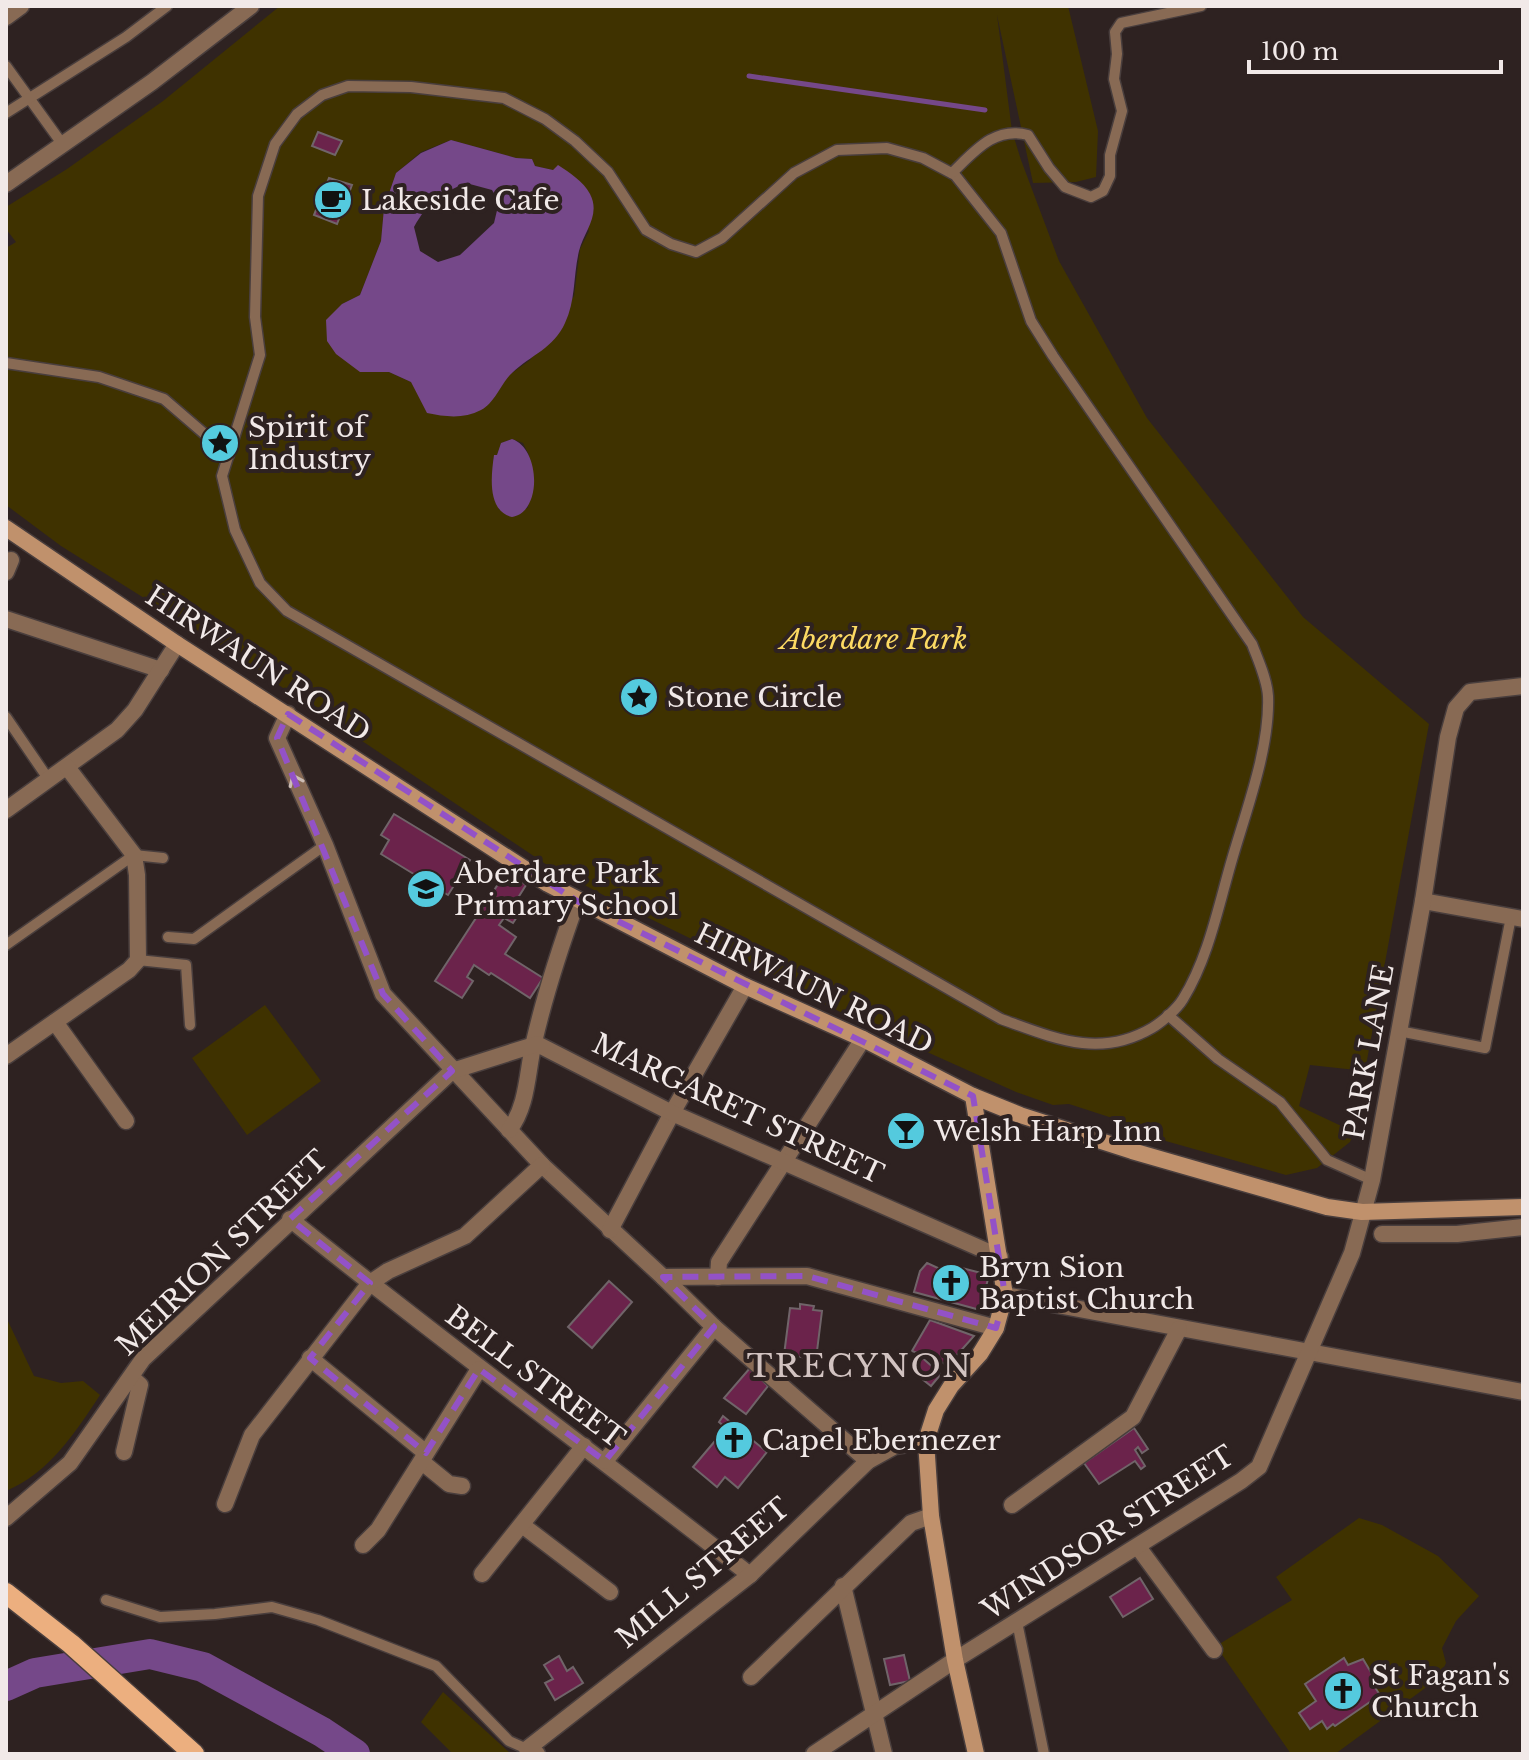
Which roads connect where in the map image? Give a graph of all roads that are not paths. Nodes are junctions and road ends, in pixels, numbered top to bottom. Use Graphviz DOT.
graph roads {
  1 [pos="21,6"];
  2 [pos="167,6"];
  3 [pos="251,6"];
  4 [pos="1201,6"];
  5 [pos="6,17"];
  6 [pos="6,66"];
  7 [pos="29,99"];
  8 [pos="6,113"];
  9 [pos="63,145"];
  10 [pos="952,173"];
  11 [pos="6,184"];
  12 [pos="6,363"];
  13 [pos="229,455"];
  14 [pos="6,528"];
  15 [pos="6,619"];
  16 [pos="177,644"];
  17 [pos="161,670"];
  18 [pos="1523,686"];
  19 [pos="288,714"];
  20 [pos="6,717"];
  21 [pos="67,767"];
  22 [pos="49,780"];
  23 [pos="6,810"];
  24 [pos="325,845"];
  25 [pos="134,855"];
  26 [pos="163,858"];
  27 [pos="577,901"];
  28 [pos="1423,901"];
  29 [pos="1517,918"];
  30 [pos="168,937"];
  31 [pos="6,945"];
  32 [pos="138,960"];
  33 [pos="745,986"];
  34 [pos="1168,1015"];
  35 [pos="55,1022"];
  36 [pos="190,1025"];
  37 [pos="1399,1031"];
  38 [pos="863,1039"];
  39 [pos="533,1045"];
  40 [pos="6,1056"];
  41 [pos="452,1071"];
  42 [pos="973,1096"];
  43 [pos="672,1113"];
  44 [pos="126,1121"];
  45 [pos="509,1130"];
  46 [pos="786,1161"];
  47 [pos="542,1165"];
  48 [pos="1372,1180"];
  49 [pos="1523,1207"];
  50 [pos="1434,1211"];
  51 [pos="1362,1212"];
  52 [pos="290,1219"];
  53 [pos="1523,1227"];
  54 [pos="610,1230"];
  55 [pos="1382,1234"];
  56 [pos="1438,1234"];
  57 [pos="1000,1257"];
  58 [pos="663,1277"];
  59 [pos="718,1277"];
  60 [pos="370,1283"];
  61 [pos="1005,1295"];
  62 [pos="714,1327"];
  63 [pos="996,1328"];
  64 [pos="1179,1329"];
  65 [pos="1309,1352"];
  66 [pos="310,1358"];
  67 [pos="479,1369"];
  68 [pos="131,1377"];
  69 [pos="1523,1392"];
  70 [pos="926,1441"];
  71 [pos="584,1446"];
  72 [pos="124,1452"];
  73 [pos="424,1458"];
  74 [pos="605,1461"];
  75 [pos="868,1461"];
  76 [pos="462,1486"];
  77 [pos="225,1504"];
  78 [pos="1012,1505"];
  79 [pos="931,1516"];
  80 [pos="6,1518"];
  81 [pos="522,1525"];
  82 [pos="363,1545"];
  83 [pos="1138,1547"];
  84 [pos="482,1574"];
  85 [pos="750,1575"];
  86 [pos="843,1586"];
  87 [pos="610,1592"];
  88 [pos="6,1593"];
  89 [pos="106,1600"];
  90 [pos="1017,1622"];
  91 [pos="1214,1650"];
  92 [pos="955,1660"];
  93 [pos="751,1677"];
  94 [pos="873,1715"];
  95 [pos="532,1751"];
  96 [pos="194,1754"];
  97 [pos="814,1754"];
  98 [pos="884,1754"];
  99 [pos="976,1754"];
  100 [pos="1044,1754"];
  1 -- 5 [label="street"];
  2 -- 7 [label="lane"];
  3 -- 9 [label="street"];
  4 -- 10 [label="lane"];
  6 -- 7 [label="lane"];
  7 -- 8 [label="lane"];
  7 -- 9 [label="lane"];
  9 -- 11 [label="street"];
  10 -- 13 [label="lane"];
  10 -- 34 [label="lane"];
  12 -- 13 [label="lane"];
  13 -- 34 [label="lane"];
  14 -- 16 [label="main road, HIRWAUN ROAD"];
  15 -- 17 [label="street"];
  16 -- 17 [label="street"];
  16 -- 19 [label="main road, HIRWAUN ROAD"];
  17 -- 21 [label="street"];
  18 -- 28 [label="street, PARK LANE"];
  24 -- 19 [label="street, one-way"];
  19 -- 27 [label="main road, HIRWAUN ROAD"];
  20 -- 22 [label="lane"];
  21 -- 22 [label="street"];
  21 -- 25 [label="street"];
  22 -- 23 [label="street"];
  24 -- 30 [label="lane"];
  24 -- 41 [label="street"];
  25 -- 26 [label="lane"];
  25 -- 31 [label="lane"];
  25 -- 32 [label="street"];
  27 -- 33 [label="main road, HIRWAUN ROAD"];
  27 -- 39 [label="street"];
  28 -- 29 [label="street"];
  28 -- 37 [label="street, PARK LANE"];
  29 -- 37 [label="lane"];
  32 -- 35 [label="street"];
  32 -- 36 [label="lane"];
  33 -- 38 [label="main road, HIRWAUN ROAD"];
  33 -- 43 [label="street"];
  34 -- 48 [label="lane"];
  35 -- 40 [label="street"];
  35 -- 44 [label="street"];
  37 -- 48 [label="street, PARK LANE"];
  38 -- 42 [label="main road, HIRWAUN ROAD"];
  38 -- 46 [label="street"];
  39 -- 41 [label="street"];
  39 -- 43 [label="street, MARGARET STREET"];
  39 -- 45 [label="street"];
  41 -- 45 [label="street"];
  41 -- 52 [label="street, MEIRION STREET"];
  42 -- 51 [label="main road, HIRWAUN ROAD"];
  42 -- 57 [label="main road"];
  43 -- 46 [label="street, MARGARET STREET"];
  43 -- 54 [label="street"];
  45 -- 47 [label="street"];
  46 -- 57 [label="street, MARGARET STREET"];
  46 -- 59 [label="street"];
  47 -- 54 [label="street"];
  47 -- 60 [label="street"];
  48 -- 51 [label="street, PARK LANE"];
  49 -- 50 [label="main road, HIRWAUN ROAD"];
  50 -- 51 [label="main road, HIRWAUN ROAD"];
  50 -- 56 [label="street"];
  51 -- 65 [label="street, WINDSOR STREET"];
  52 -- 60 [label="street, BELL STREET"];
  52 -- 68 [label="street, MEIRION STREET"];
  53 -- 56 [label="street"];
  54 -- 58 [label="street"];
  55 -- 56 [label="street"];
  57 -- 61 [label="main road"];
  58 -- 59 [label="street"];
  58 -- 62 [label="street"];
  59 -- 63 [label="street"];
  60 -- 66 [label="street"];
  60 -- 67 [label="street, BELL STREET"];
  61 -- 63 [label="main road"];
  61 -- 64 [label="street"];
  62 -- 74 [label="street"];
  62 -- 75 [label="street"];
  63 -- 70 [label="main road"];
  64 -- 65 [label="street"];
  64 -- 78 [label="street"];
  65 -- 69 [label="street"];
  65 -- 83 [label="street, WINDSOR STREET"];
  66 -- 73 [label="street"];
  66 -- 77 [label="street"];
  67 -- 71 [label="street, BELL STREET"];
  67 -- 73 [label="street"];
  68 -- 72 [label="street"];
  68 -- 80 [label="street, MEIRION STREET"];
  70 -- 75 [label="street, MILL STREET"];
  70 -- 79 [label="main road"];
  71 -- 74 [label="street, BELL STREET"];
  71 -- 81 [label="street"];
  73 -- 76 [label="street"];
  73 -- 82 [label="street"];
  74 -- 85 [label="street, BELL STREET"];
  75 -- 85 [label="street, MILL STREET"];
  79 -- 86 [label="street"];
  79 -- 92 [label="main road"];
  81 -- 84 [label="street"];
  81 -- 87 [label="street"];
  83 -- 90 [label="street, WINDSOR STREET"];
  83 -- 91 [label="street"];
  85 -- 95 [label="street, MILL STREET"];
  86 -- 93 [label="street"];
  86 -- 94 [label="street"];
  88 -- 96 [label="main road"];
  89 -- 95 [label="lane"];
  90 -- 92 [label="street, WINDSOR STREET"];
  90 -- 100 [label="lane"];
  92 -- 94 [label="street, WINDSOR STREET"];
  92 -- 99 [label="main road"];
  94 -- 97 [label="street, WINDSOR STREET"];
  94 -- 98 [label="street"];
}
